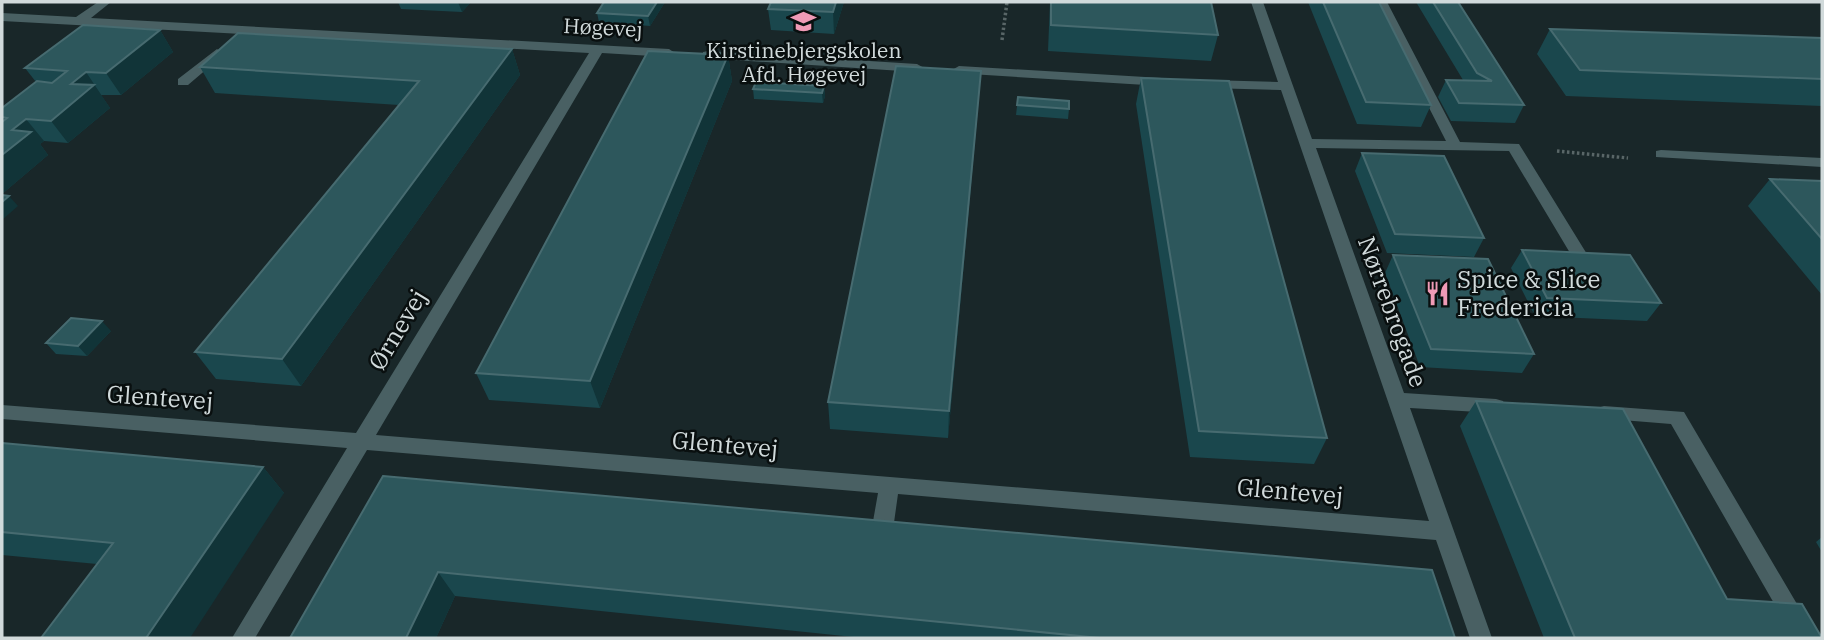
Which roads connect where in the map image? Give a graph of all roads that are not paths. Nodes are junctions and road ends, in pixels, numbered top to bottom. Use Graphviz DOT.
graph roads {
  1 [pos="105,2"];
  2 [pos="1257,2"];
  3 [pos="1381,2"];
  4 [pos="2,17"];
  5 [pos="79,21"];
  6 [pos="244,30"];
  7 [pos="598,49"];
  8 [pos="183,82"];
  9 [pos="1286,86"];
  10 [pos="1306,143"];
  11 [pos="1455,145"];
  12 [pos="1661,154"];
  13 [pos="1822,163"];
  14 [pos="1582,259"];
  15 [pos="1397,400"];
  16 [pos="1517,407"];
  17 [pos="2,412"];
  18 [pos="1584,412"];
  19 [pos="362,440"];
  20 [pos="889,485"];
  21 [pos="1443,531"];
  22 [pos="880,546"];
  23 [pos="243,638"];
  24 [pos="1481,638"];
  25 [pos="1806,638"];
  1 -- 5 [label="street"];
  2 -- 9 [label="street, Nørrebrogade"];
  3 -- 11 [label="street"];
  4 -- 5 [label="street, Høgevej"];
  5 -- 6 [label="street, Høgevej"];
  6 -- 7 [label="street, Høgevej"];
  6 -- 8 [label="street"];
  7 -- 9 [label="street, Høgevej"];
  7 -- 19 [label="street, Ørnevej"];
  9 -- 10 [label="street, Nørrebrogade"];
  10 -- 11 [label="street"];
  10 -- 15 [label="street, Nørrebrogade"];
  11 -- 14 [label="street"];
  12 -- 13 [label="street"];
  15 -- 16 [label="street"];
  15 -- 21 [label="street, Nørrebrogade"];
  17 -- 19 [label="street, Glentevej"];
  18 -- 25 [label="street"];
  19 -- 20 [label="street, Glentevej"];
  19 -- 23 [label="street, Ørnevej"];
  20 -- 21 [label="street, Glentevej"];
  20 -- 22 [label="street"];
  21 -- 24 [label="street, Nørrebrogade"];
}
